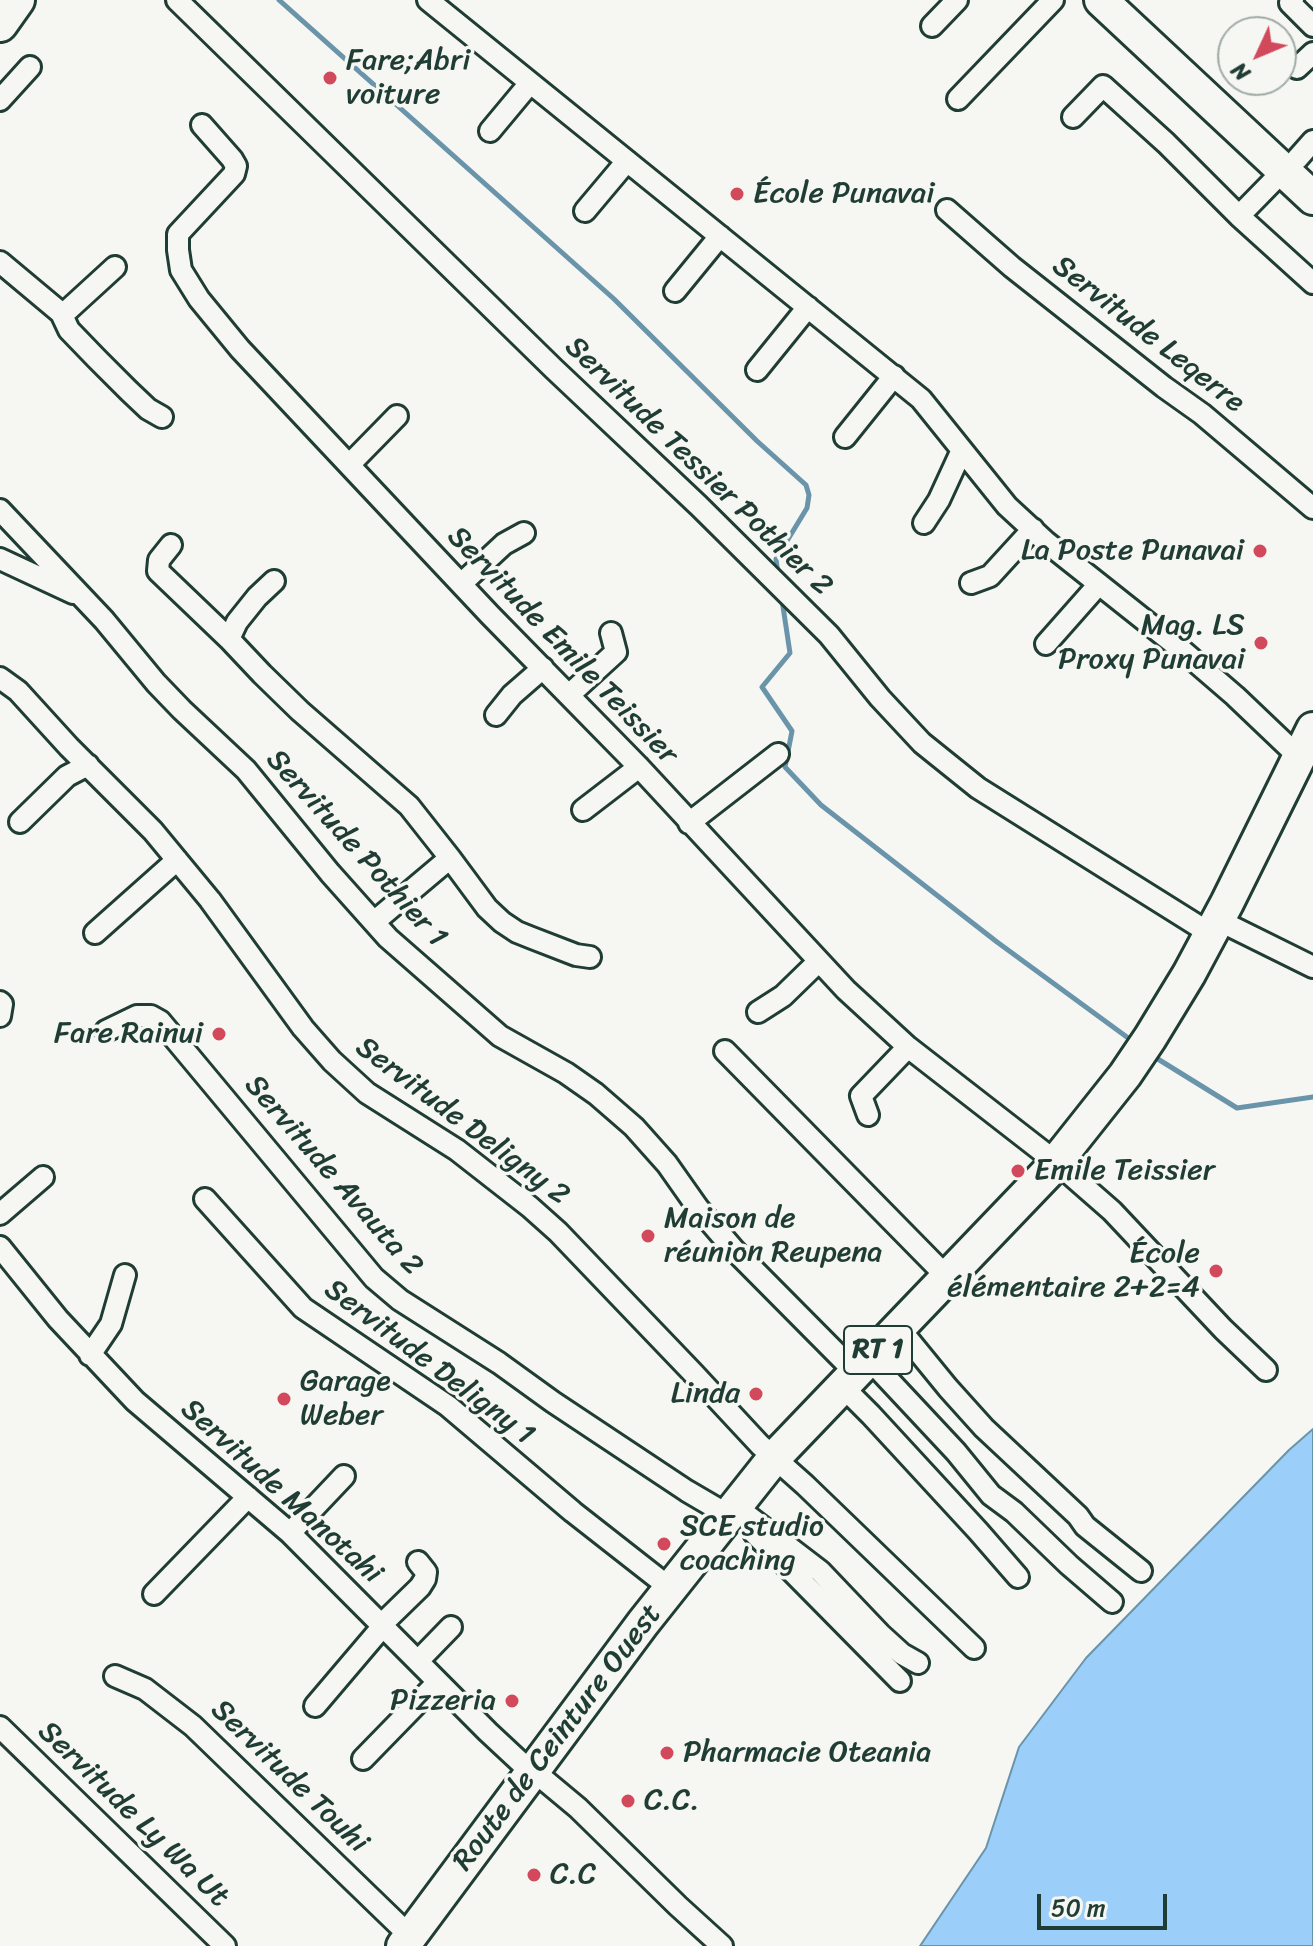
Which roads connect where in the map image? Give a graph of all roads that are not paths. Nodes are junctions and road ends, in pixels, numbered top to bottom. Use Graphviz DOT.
graph roads {
  1 [pos="17,0"];
  2 [pos="177,0"];
  3 [pos="428,0"];
  4 [pos="957,0"];
  5 [pos="1053,0"];
  6 [pos="1101,0"];
  7 [pos="1131,0"];
  8 [pos="1293,0"];
  9 [pos="0,24"];
  10 [pos="932,26"];
  11 [pos="1313,26"];
  12 [pos="1313,53"];
  13 [pos="30,67"];
  14 [pos="1297,68"];
  15 [pos="530,83"];
  16 [pos="958,99"];
  17 [pos="0,100"];
  18 [pos="1073,117"];
  19 [pos="202,125"];
  20 [pos="490,131"];
  21 [pos="627,161"];
  22 [pos="1301,161"];
  23 [pos="1313,198"];
  24 [pos="947,210"];
  25 [pos="585,211"];
  26 [pos="1239,216"];
  27 [pos="720,236"];
  28 [pos="0,262"];
  29 [pos="115,267"];
  30 [pos="1313,283"];
  31 [pos="675,291"];
  32 [pos="808,307"];
  33 [pos="61,313"];
  34 [pos="757,370"];
  35 [pos="894,376"];
  36 [pos="397,416"];
  37 [pos="162,417"];
  38 [pos="845,437"];
  39 [pos="962,450"];
  40 [pos="350,464"];
  41 [pos="1313,508"];
  42 [pos="0,510"];
  43 [pos="924,523"];
  44 [pos="1033,529"];
  45 [pos="524,533"];
  46 [pos="171,545"];
  47 [pos="0,559"];
  48 [pos="274,581"];
  49 [pos="971,583"];
  50 [pos="461,584"];
  51 [pos="1099,584"];
  52 [pos="81,596"];
  53 [pos="611,633"];
  54 [pos="229,639"];
  55 [pos="1046,644"];
  56 [pos="543,668"];
  57 [pos="0,678"];
  58 [pos="569,695"];
  59 [pos="496,715"];
  60 [pos="1306,743"];
  61 [pos="778,754"];
  62 [pos="88,765"];
  63 [pos="639,767"];
  64 [pos="583,810"];
  65 [pos="20,822"];
  66 [pos="689,823"];
  67 [pos="450,858"];
  68 [pos="177,860"];
  69 [pos="374,922"];
  70 [pos="1214,927"];
  71 [pos="95,933"];
  72 [pos="590,957"];
  73 [pos="819,961"];
  74 [pos="1313,967"];
  75 [pos="0,1002"];
  76 [pos="770,1009"];
  77 [pos="0,1016"];
  78 [pos="106,1031"];
  79 [pos="908,1047"];
  80 [pos="725,1051"];
  81 [pos="868,1115"];
  82 [pos="1056,1162"];
  83 [pos="43,1177"];
  84 [pos="205,1199"];
  85 [pos="0,1214"];
  86 [pos="0,1247"];
  87 [pos="125,1275"];
  88 [pos="948,1278"];
  89 [pos="899,1328"];
  90 [pos="90,1355"];
  91 [pos="1266,1370"];
  92 [pos="856,1373"];
  93 [pos="774,1458"];
  94 [pos="344,1476"];
  95 [pos="248,1497"];
  96 [pos="339,1499"];
  97 [pos="732,1510"];
  98 [pos="294,1537"];
  99 [pos="418,1562"];
  100 [pos="1141,1571"];
  101 [pos="1018,1577"];
  102 [pos="670,1588"];
  103 [pos="154,1594"];
  104 [pos="1112,1602"];
  105 [pos="382,1625"];
  106 [pos="451,1627"];
  107 [pos="974,1648"];
  108 [pos="418,1661"];
  109 [pos="918,1663"];
  110 [pos="115,1676"];
  111 [pos="900,1681"];
  112 [pos="438,1682"];
  113 [pos="315,1706"];
  114 [pos="0,1727"];
  115 [pos="363,1759"];
  116 [pos="532,1773"];
  117 [pos="406,1941"];
  118 [pos="225,1946"];
  119 [pos="722,1946"];
  1 -- 9 [label="highway"];
  2 -- 70 [label="street, Servitude Tessier Pothier 2"];
  3 -- 15 [label="street"];
  4 -- 10 [label="street"];
  5 -- 16 [label="street"];
  6 -- 22 [label="main road"];
  7 -- 22 [label="main road"];
  8 -- 11 [label="street"];
  12 -- 14 [label="street"];
  13 -- 17 [label="street"];
  15 -- 20 [label="street"];
  15 -- 21 [label="street"];
  18 -- 26 [label="street"];
  19 -- 40 [label="street, Servitude Emile Teissier"];
  21 -- 25 [label="street"];
  21 -- 27 [label="street"];
  22 -- 23 [label="main road"];
  22 -- 26 [label="street"];
  24 -- 41 [label="street, Servitude Leqerre"];
  26 -- 30 [label="street"];
  27 -- 31 [label="street"];
  27 -- 32 [label="street"];
  28 -- 33 [label="street"];
  29 -- 33 [label="street"];
  32 -- 34 [label="street"];
  32 -- 35 [label="street"];
  33 -- 37 [label="street"];
  35 -- 38 [label="street"];
  35 -- 39 [label="street"];
  36 -- 40 [label="street"];
  39 -- 43 [label="street"];
  39 -- 44 [label="street"];
  40 -- 50 [label="street, Servitude Emile Teissier"];
  42 -- 52 [label="street, Servitude Pothier 1"];
  44 -- 49 [label="street"];
  44 -- 51 [label="street"];
  45 -- 50 [label="street"];
  46 -- 54 [label="street"];
  47 -- 52 [label="street"];
  48 -- 54 [label="street"];
  50 -- 56 [label="street, Servitude Emile Teissier"];
  51 -- 55 [label="street"];
  51 -- 60 [label="street"];
  52 -- 69 [label="street, Servitude Pothier 1"];
  53 -- 58 [label="street"];
  54 -- 67 [label="street"];
  56 -- 58 [label="street, Servitude Emile Teissier"];
  56 -- 59 [label="street"];
  57 -- 62 [label="street, Servitude Deligny 2"];
  58 -- 63 [label="street, Servitude Emile Teissier"];
  60 -- 70 [label="main road, Route de Ceinture Ouest / RT 1"];
  61 -- 66 [label="street"];
  62 -- 65 [label="street"];
  62 -- 68 [label="street, Servitude Deligny 2"];
  63 -- 64 [label="street"];
  63 -- 66 [label="street, Servitude Emile Teissier"];
  66 -- 73 [label="street, Servitude Emile Teissier"];
  67 -- 69 [label="street"];
  67 -- 72 [label="street"];
  68 -- 71 [label="street"];
  68 -- 93 [label="street, Servitude Deligny 2"];
  69 -- 92 [label="street, Servitude Pothier 1"];
  70 -- 74 [label="street, Servitude Tessier Pothier 2"];
  70 -- 82 [label="main road, Route de Ceinture Ouest / RT 1"];
  73 -- 76 [label="street"];
  73 -- 79 [label="street, Servitude Emile Teissier"];
  75 -- 77 [label="street"];
  78 -- 97 [label="street, Servitude Avauta 2"];
  79 -- 81 [label="street"];
  79 -- 82 [label="street, Servitude Emile Teissier"];
  80 -- 88 [label="street"];
  82 -- 88 [label="main road, Route de Ceinture Ouest / RT 1"];
  82 -- 91 [label="street, Servitude Emile Teissier"];
  83 -- 85 [label="street"];
  84 -- 102 [label="street, Servitude Deligny 1"];
  86 -- 90 [label="street, Servitude Manotahi"];
  87 -- 90 [label="street"];
  88 -- 89 [label="main road, Route de Ceinture Ouest / RT 1"];
  89 -- 92 [label="main road, Route de Ceinture Ouest / RT 1"];
  89 -- 100 [label="street"];
  90 -- 95 [label="street, Servitude Manotahi"];
  92 -- 93 [label="main road, Route de Ceinture Ouest / RT 1"];
  92 -- 101 [label="street"];
  92 -- 104 [label="street"];
  93 -- 97 [label="main road, Route de Ceinture Ouest / RT 1"];
  93 -- 107 [label="street, Servitude Deligny 2"];
  94 -- 98 [label="street"];
  95 -- 98 [label="street, Servitude Manotahi"];
  95 -- 103 [label="street"];
  96 -- 98 [label="street"];
  97 -- 102 [label="main road, Route de Ceinture Ouest / RT 1"];
  97 -- 109 [label="street"];
  97 -- 111 [label="street"];
  98 -- 105 [label="street, Servitude Manotahi"];
  99 -- 105 [label="street"];
  102 -- 116 [label="main road, Route de Ceinture Ouest / RT 1"];
  105 -- 108 [label="street, Servitude Manotahi"];
  105 -- 113 [label="street"];
  106 -- 108 [label="street"];
  108 -- 112 [label="street, Servitude Manotahi"];
  110 -- 117 [label="street, Servitude Touhi"];
  112 -- 115 [label="street"];
  112 -- 116 [label="street, Servitude Manotahi"];
  114 -- 118 [label="street, Servitude Ly Wa Ut"];
  116 -- 117 [label="main road, Route de Ceinture Ouest / RT 1"];
  116 -- 119 [label="street, Servitude Manotahi"];
}
